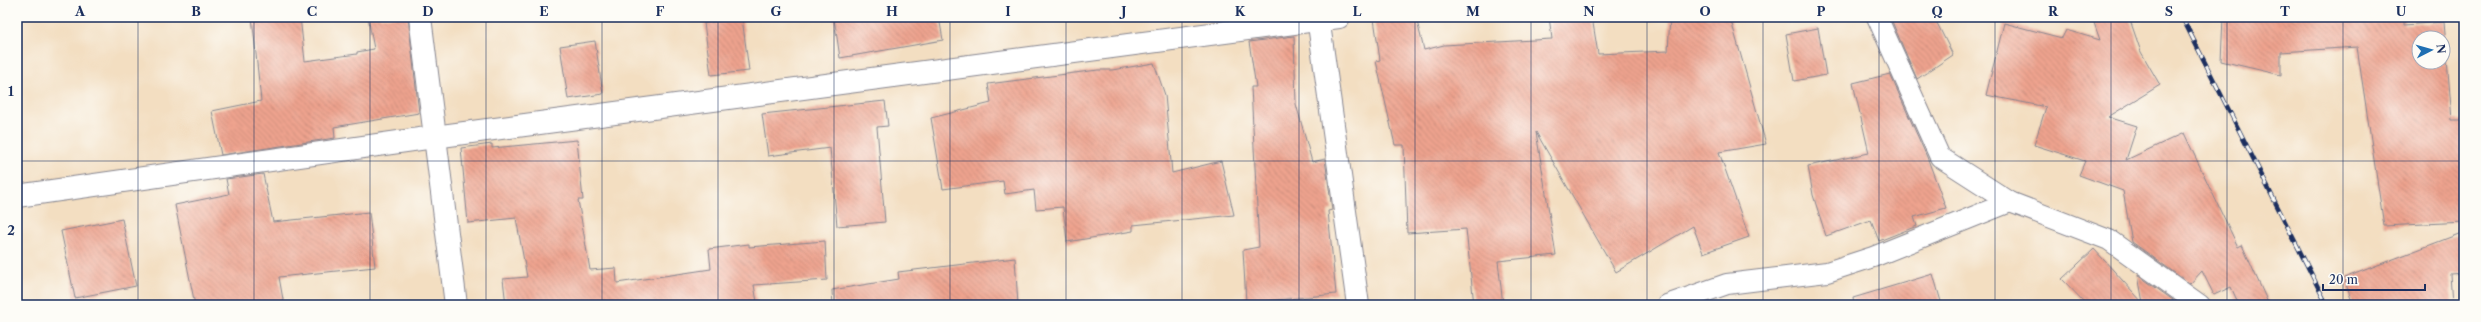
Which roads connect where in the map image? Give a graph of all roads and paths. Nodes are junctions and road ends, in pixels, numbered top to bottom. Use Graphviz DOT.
graph roads {
  1 [pos="420,17"];
  2 [pos="1877,17"];
  3 [pos="1325,18"];
  4 [pos="434,136"];
  5 [pos="17,196"];
  6 [pos="2010,202"];
  7 [pos="456,305"];
  8 [pos="1358,305"];
  9 [pos="1667,305"];
  10 [pos="2200,305"];
  1 -- 4 [label="street"];
  2 -- 6 [label="lane"];
  3 -- 4 [label="street"];
  3 -- 8 [label="street"];
  4 -- 5 [label="street"];
  4 -- 7 [label="street"];
  6 -- 9 [label="lane"];
  6 -- 10 [label="lane"];
}
